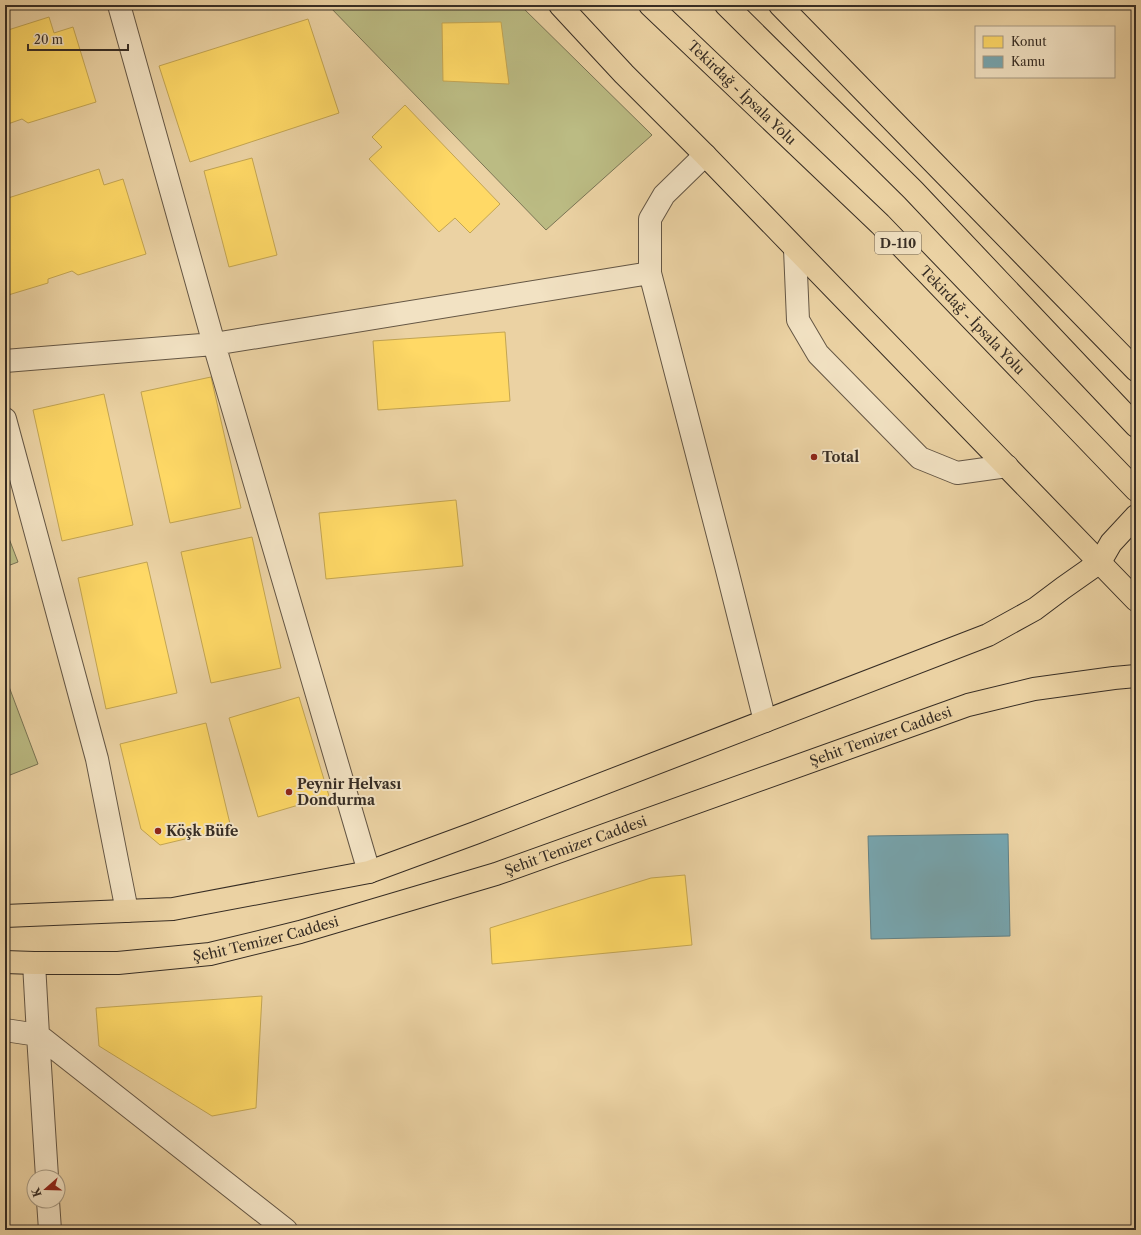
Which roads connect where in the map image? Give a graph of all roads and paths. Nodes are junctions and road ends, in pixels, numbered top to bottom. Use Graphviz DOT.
graph roads {
  1 [pos="119,5"];
  2 [pos="560,5"];
  3 [pos="650,5"];
  4 [pos="726,5"];
  5 [pos="780,5"];
  6 [pos="705,155"];
  7 [pos="795,249"];
  8 [pos="650,273"];
  9 [pos="214,344"];
  10 [pos="5,362"];
  11 [pos="1136,370"];
  12 [pos="5,419"];
  13 [pos="1136,426"];
  14 [pos="1007,466"];
  15 [pos="1136,490"];
  16 [pos="1136,516"];
  17 [pos="1100,562"];
  18 [pos="1136,600"];
  19 [pos="1136,676"];
  20 [pos="765,721"];
  21 [pos="369,872"];
  22 [pos="127,911"];
  23 [pos="5,916"];
  24 [pos="5,962"];
  25 [pos="34,963"];
  26 [pos="5,1030"];
  27 [pos="38,1035"];
  28 [pos="46,1169"];
  29 [pos="49,1209"];
  30 [pos="50,1230"];
  31 [pos="286,1230"];
  1 -- 9 [label="street"];
  2 -- 6 [label="main road"];
  3 -- 15 [label="main road, Tekirdağ - İpsala Yolu / D-110"];
  4 -- 13 [label="main road"];
  5 -- 11 [label="main road"];
  6 -- 7 [label="main road"];
  6 -- 8 [label="street"];
  7 -- 14 [label="main road"];
  7 -- 14 [label="street"];
  8 -- 9 [label="street"];
  8 -- 20 [label="street"];
  9 -- 10 [label="street"];
  9 -- 21 [label="street"];
  12 -- 22 [label="street"];
  14 -- 17 [label="main road"];
  16 -- 17 [label="main road"];
  17 -- 18 [label="main road"];
  17 -- 20 [label="main road"];
  19 -- 25 [label="main road, Şehit Temizer Caddesi"];
  20 -- 21 [label="main road"];
  21 -- 22 [label="main road"];
  22 -- 23 [label="main road"];
  24 -- 25 [label="main road, Şehit Temizer Caddesi"];
  25 -- 27 [label="street"];
  26 -- 27 [label="street"];
  27 -- 28 [label="street"];
  27 -- 31 [label="street"];
  29 -- 30 [label="street"];
}
